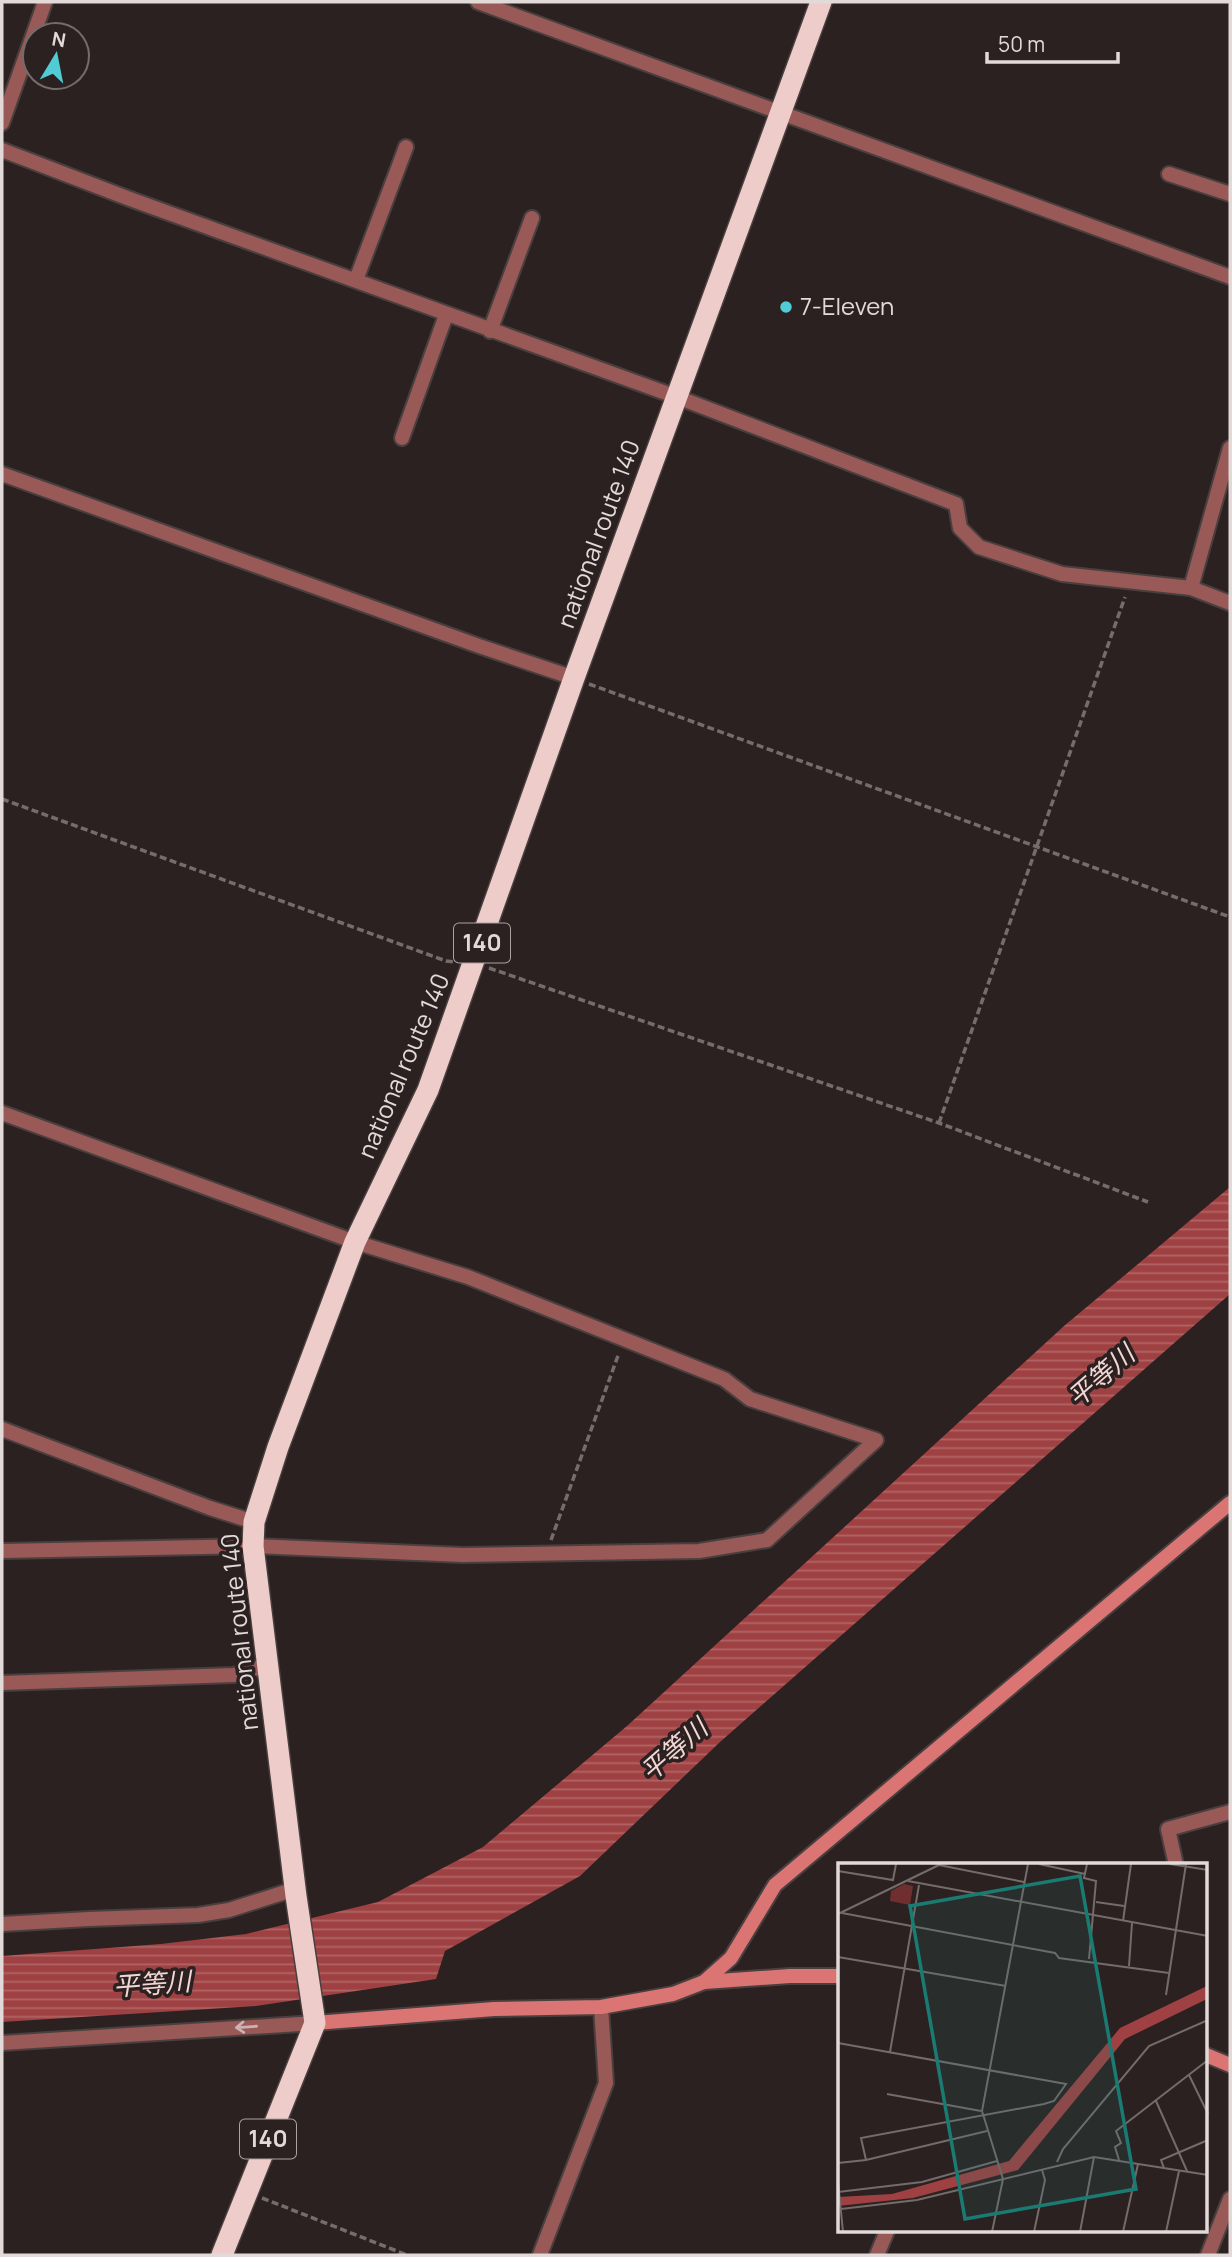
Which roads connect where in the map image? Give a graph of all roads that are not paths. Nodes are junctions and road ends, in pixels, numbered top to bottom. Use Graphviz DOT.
graph roads {
  1 [pos="45,2"];
  2 [pos="478,2"];
  3 [pos="821,2"];
  4 [pos="780,113"];
  5 [pos="2,123"];
  6 [pos="406,147"];
  7 [pos="2,150"];
  8 [pos="1169,174"];
  9 [pos="1230,194"];
  10 [pos="532,218"];
  11 [pos="1230,277"];
  12 [pos="356,280"];
  13 [pos="446,315"];
  14 [pos="490,331"];
  15 [pos="677,397"];
  16 [pos="402,438"];
  17 [pos="1230,448"];
  18 [pos="2,474"];
  19 [pos="1191,588"];
  20 [pos="1230,603"];
  21 [pos="574,678"];
  22 [pos="2,1113"];
  23 [pos="355,1242"];
  24 [pos="2,1429"];
  25 [pos="1230,1503"];
  26 [pos="254,1522"];
  27 [pos="253,1546"];
  28 [pos="2,1551"];
  29 [pos="268,1665"];
  30 [pos="2,1683"];
  31 [pos="1230,1812"];
  32 [pos="1176,1863"];
  33 [pos="295,1893"];
  34 [pos="2,1924"];
  35 [pos="838,1976"];
  36 [pos="704,1982"];
  37 [pos="601,2007"];
  38 [pos="314,2019"];
  39 [pos="2,2043"];
  40 [pos="1208,2057"];
  41 [pos="1230,2065"];
  42 [pos="1230,2199"];
  43 [pos="887,2232"];
  44 [pos="222,2255"];
  45 [pos="540,2255"];
  46 [pos="877,2255"];
  47 [pos="1208,2255"];
  1 -- 5 [label="street"];
  2 -- 4 [label="street"];
  3 -- 4 [label="highway, national route 140 / 140"];
  4 -- 11 [label="street"];
  4 -- 15 [label="highway, national route 140 / 140"];
  6 -- 12 [label="street"];
  7 -- 12 [label="street"];
  8 -- 9 [label="street"];
  10 -- 14 [label="street"];
  12 -- 13 [label="street"];
  13 -- 14 [label="street"];
  13 -- 16 [label="street"];
  14 -- 15 [label="street"];
  15 -- 19 [label="street"];
  15 -- 21 [label="highway, national route 140 / 140"];
  17 -- 19 [label="street"];
  18 -- 21 [label="street"];
  19 -- 20 [label="street"];
  21 -- 23 [label="highway, national route 140 / 140"];
  22 -- 23 [label="street"];
  23 -- 26 [label="highway, national route 140 / 140"];
  23 -- 27 [label="street"];
  24 -- 26 [label="street"];
  25 -- 36 [label="street"];
  26 -- 27 [label="highway, national route 140 / 140"];
  27 -- 28 [label="street"];
  27 -- 29 [label="highway, national route 140 / 140"];
  29 -- 30 [label="street"];
  29 -- 33 [label="highway, national route 140 / 140"];
  31 -- 32 [label="street"];
  33 -- 34 [label="street"];
  33 -- 38 [label="highway, national route 140 / 140"];
  35 -- 36 [label="street"];
  36 -- 37 [label="street"];
  37 -- 38 [label="street"];
  37 -- 45 [label="street"];
  38 -- 39 [label="street, one-way"];
  38 -- 44 [label="highway, 140"];
  40 -- 41 [label="street"];
  42 -- 47 [label="street"];
  43 -- 46 [label="street"];
}
